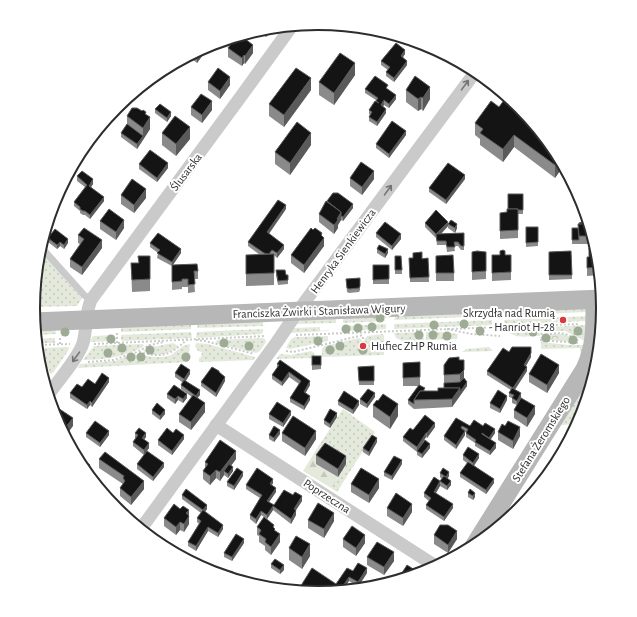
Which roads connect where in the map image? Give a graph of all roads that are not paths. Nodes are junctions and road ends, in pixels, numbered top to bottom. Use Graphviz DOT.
graph roads {
  1 [pos="288,32"];
  2 [pos="472,76"];
  3 [pos="45,252"];
  4 [pos="597,299"];
  5 [pos="91,300"];
  6 [pos="298,311"];
  7 [pos="597,312"];
  8 [pos="88,320"];
  9 [pos="41,322"];
  10 [pos="52,389"];
  11 [pos="216,424"];
  12 [pos="144,525"];
  13 [pos="482,533"];
  14 [pos="431,563"];
  1 -- 5 [label="street, Ślusarska"];
  6 -- 2 [label="street, Henryka Sienkiewicza, one-way"];
  3 -- 5 [label="lane"];
  4 -- 6 [label="street, Franciszka Żwirki i Stanisława Wigury"];
  5 -- 8 [label="street, Ślusarska"];
  6 -- 8 [label="street, Franciszka Żwirki i Stanisława Wigury"];
  6 -- 11 [label="street, Henryka Sienkiewicza"];
  7 -- 13 [label="street, Stefana Żeromskiego"];
  8 -- 9 [label="street, Franciszka Żwirki i Stanisława Wigury"];
  8 -- 10 [label="street, Ślusarska, one-way"];
  11 -- 12 [label="street, Henryka Sienkiewicza"];
  11 -- 14 [label="street, Poprzeczna"];
}
